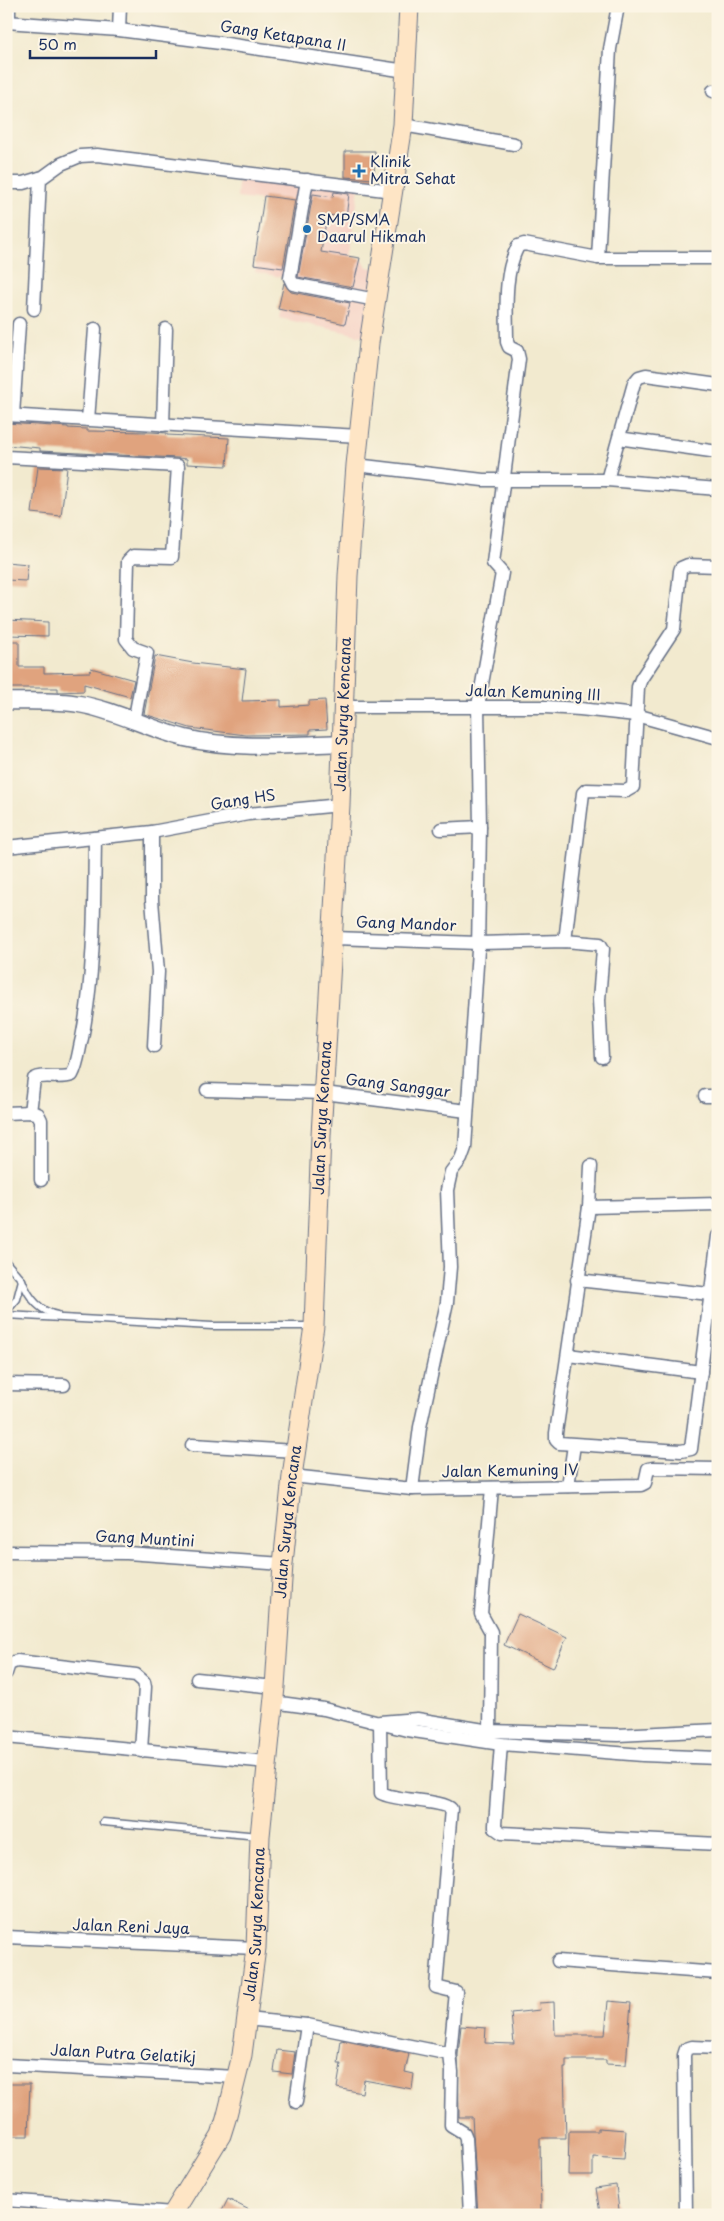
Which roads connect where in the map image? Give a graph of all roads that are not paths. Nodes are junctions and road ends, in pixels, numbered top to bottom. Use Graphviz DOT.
graph roads {
  1 [pos="12,6"];
  2 [pos="120,6"];
  3 [pos="409,6"];
  4 [pos="618,6"];
  5 [pos="9,22"];
  6 [pos="119,30"];
  7 [pos="406,71"];
  8 [pos="403,125"];
  9 [pos="514,144"];
  10 [pos="40,178"];
  11 [pos="307,180"];
  12 [pos="6,183"];
  13 [pos="393,191"];
  14 [pos="598,258"];
  15 [pos="718,258"];
  16 [pos="376,300"];
  17 [pos="34,308"];
  18 [pos="19,324"];
  19 [pos="95,329"];
  20 [pos="166,329"];
  21 [pos="718,385"];
  22 [pos="10,415"];
  23 [pos="88,420"];
  24 [pos="164,425"];
  25 [pos="359,436"];
  26 [pos="625,439"];
  27 [pos="718,452"];
  28 [pos="6,457"];
  29 [pos="356,465"];
  30 [pos="504,480"];
  31 [pos="607,480"];
  32 [pos="718,489"];
  33 [pos="718,566"];
  34 [pos="6,701"];
  35 [pos="478,706"];
  36 [pos="343,707"];
  37 [pos="636,715"];
  38 [pos="134,722"];
  39 [pos="718,738"];
  40 [pos="341,743"];
  41 [pos="340,805"];
  42 [pos="480,827"];
  43 [pos="441,829"];
  44 [pos="152,832"];
  45 [pos="95,838"];
  46 [pos="6,847"];
  47 [pos="334,938"];
  48 [pos="564,940"];
  49 [pos="478,943"];
  50 [pos="154,1046"];
  51 [pos="602,1057"];
  52 [pos="207,1090"];
  53 [pos="324,1093"];
  54 [pos="467,1111"];
  55 [pos="30,1112"];
  56 [pos="6,1114"];
  57 [pos="590,1166"];
  58 [pos="41,1180"];
  59 [pos="718,1204"];
  60 [pos="588,1207"];
  61 [pos="718,1236"];
  62 [pos="6,1262"];
  63 [pos="715,1279"];
  64 [pos="22,1280"];
  65 [pos="577,1280"];
  66 [pos="710,1294"];
  67 [pos="6,1314"];
  68 [pos="72,1317"];
  69 [pos="314,1326"];
  70 [pos="568,1355"];
  71 [pos="701,1372"];
  72 [pos="6,1384"];
  73 [pos="64,1385"];
  74 [pos="192,1445"];
  75 [pos="574,1445"];
  76 [pos="296,1451"];
  77 [pos="718,1469"];
  78 [pos="292,1476"];
  79 [pos="568,1486"];
  80 [pos="492,1488"];
  81 [pos="412,1489"];
  82 [pos="6,1552"];
  83 [pos="283,1564"];
  84 [pos="6,1673"];
  85 [pos="198,1679"];
  86 [pos="274,1695"];
  87 [pos="380,1722"];
  88 [pos="718,1730"];
  89 [pos="490,1731"];
  90 [pos="6,1737"];
  91 [pos="501,1744"];
  92 [pos="141,1751"];
  93 [pos="718,1758"];
  94 [pos="267,1762"];
  95 [pos="103,1822"];
  96 [pos="260,1836"];
  97 [pos="718,1844"];
  98 [pos="6,1937"];
  99 [pos="256,1948"];
  100 [pos="558,1962"];
  101 [pos="718,1973"];
  102 [pos="247,2019"];
  103 [pos="307,2025"];
  104 [pos="718,2048"];
  105 [pos="450,2054"];
  106 [pos="6,2064"];
  107 [pos="237,2077"];
  108 [pos="296,2102"];
  109 [pos="6,2200"];
  110 [pos="172,2214"];
  111 [pos="470,2215"];
  112 [pos="686,2215"];
  1 -- 5 [label="lane"];
  2 -- 6 [label="street"];
  3 -- 7 [label="main road, Jalan Surya Kencana"];
  4 -- 14 [label="street"];
  5 -- 6 [label="street, Gang Ketapana II"];
  6 -- 7 [label="street, Gang Ketapana II"];
  7 -- 8 [label="main road, Jalan Surya Kencana"];
  8 -- 9 [label="street"];
  8 -- 13 [label="main road, Jalan Surya Kencana"];
  10 -- 11 [label="street"];
  10 -- 12 [label="street"];
  10 -- 17 [label="street"];
  11 -- 13 [label="street"];
  11 -- 16 [label="street"];
  13 -- 16 [label="main road, Jalan Surya Kencana"];
  14 -- 15 [label="street"];
  14 -- 30 [label="street"];
  16 -- 25 [label="main road, Jalan Surya Kencana"];
  18 -- 22 [label="street"];
  19 -- 23 [label="street"];
  20 -- 24 [label="street"];
  21 -- 31 [label="street"];
  22 -- 23 [label="street"];
  23 -- 24 [label="street"];
  24 -- 25 [label="street"];
  25 -- 29 [label="main road, Jalan Surya Kencana"];
  26 -- 27 [label="street"];
  28 -- 38 [label="street"];
  29 -- 30 [label="street"];
  29 -- 36 [label="main road, Jalan Surya Kencana"];
  30 -- 31 [label="street"];
  30 -- 35 [label="street"];
  31 -- 32 [label="street"];
  33 -- 37 [label="street"];
  34 -- 38 [label="street"];
  35 -- 36 [label="street, Jalan Kemuning III"];
  35 -- 37 [label="street, Jalan Kemuning III"];
  35 -- 42 [label="street"];
  36 -- 40 [label="main road, Jalan Surya Kencana"];
  37 -- 39 [label="street, Jalan Kemuning III"];
  37 -- 48 [label="street"];
  38 -- 40 [label="street"];
  40 -- 41 [label="main road, Jalan Surya Kencana"];
  41 -- 44 [label="street, Gang HS"];
  41 -- 47 [label="main road, Jalan Surya Kencana"];
  42 -- 43 [label="street"];
  42 -- 49 [label="street"];
  44 -- 45 [label="street, Gang HS"];
  44 -- 50 [label="street"];
  45 -- 46 [label="street, Gang HS"];
  45 -- 55 [label="street"];
  47 -- 49 [label="street, Gang Mandor"];
  47 -- 53 [label="main road, Jalan Surya Kencana"];
  48 -- 49 [label="street, Gang Mandor"];
  48 -- 51 [label="street, Gang Mandor"];
  49 -- 54 [label="street"];
  52 -- 53 [label="street, Gang Sanggar"];
  53 -- 54 [label="street, Gang Sanggar"];
  53 -- 69 [label="main road, Jalan Surya Kencana"];
  54 -- 81 [label="street"];
  55 -- 56 [label="street"];
  55 -- 58 [label="street"];
  57 -- 60 [label="street"];
  59 -- 60 [label="street"];
  60 -- 65 [label="street"];
  61 -- 63 [label="street"];
  62 -- 64 [label="lane"];
  63 -- 66 [label="street"];
  64 -- 67 [label="lane"];
  64 -- 68 [label="lane"];
  65 -- 66 [label="street"];
  65 -- 70 [label="street"];
  66 -- 71 [label="street"];
  67 -- 68 [label="lane"];
  68 -- 69 [label="lane"];
  69 -- 76 [label="main road, Jalan Surya Kencana"];
  70 -- 71 [label="street"];
  70 -- 75 [label="street"];
  71 -- 75 [label="street"];
  72 -- 73 [label="street"];
  74 -- 76 [label="street"];
  75 -- 79 [label="street"];
  76 -- 78 [label="main road, Jalan Surya Kencana"];
  77 -- 79 [label="street, Jalan Kemuning IV"];
  78 -- 81 [label="street, Jalan Kemuning IV"];
  78 -- 83 [label="main road, Jalan Surya Kencana"];
  79 -- 80 [label="street, Jalan Kemuning IV"];
  80 -- 81 [label="street, Jalan Kemuning IV"];
  80 -- 89 [label="street"];
  82 -- 83 [label="street, Gang Muntini"];
  83 -- 86 [label="main road, Jalan Surya Kencana"];
  84 -- 92 [label="street"];
  85 -- 86 [label="street"];
  86 -- 87 [label="street"];
  86 -- 94 [label="main road, Jalan Surya Kencana"];
  87 -- 89 [label="street"];
  87 -- 91 [label="street"];
  87 -- 105 [label="street"];
  88 -- 89 [label="street"];
  90 -- 92 [label="street"];
  91 -- 93 [label="street"];
  91 -- 97 [label="street"];
  92 -- 94 [label="street"];
  94 -- 96 [label="main road, Jalan Surya Kencana"];
  95 -- 96 [label="lane"];
  96 -- 99 [label="main road, Jalan Surya Kencana"];
  98 -- 99 [label="street, Jalan Reni Jaya"];
  99 -- 102 [label="main road, Jalan Surya Kencana"];
  100 -- 101 [label="street"];
  102 -- 103 [label="street"];
  102 -- 107 [label="main road, Jalan Surya Kencana"];
  103 -- 105 [label="street"];
  103 -- 108 [label="street"];
  104 -- 112 [label="street"];
  105 -- 111 [label="street"];
  106 -- 107 [label="street, Jalan Putra Gelatikj"];
  107 -- 110 [label="main road, Jalan Surya Kencana"];
  109 -- 110 [label="street"];
}
